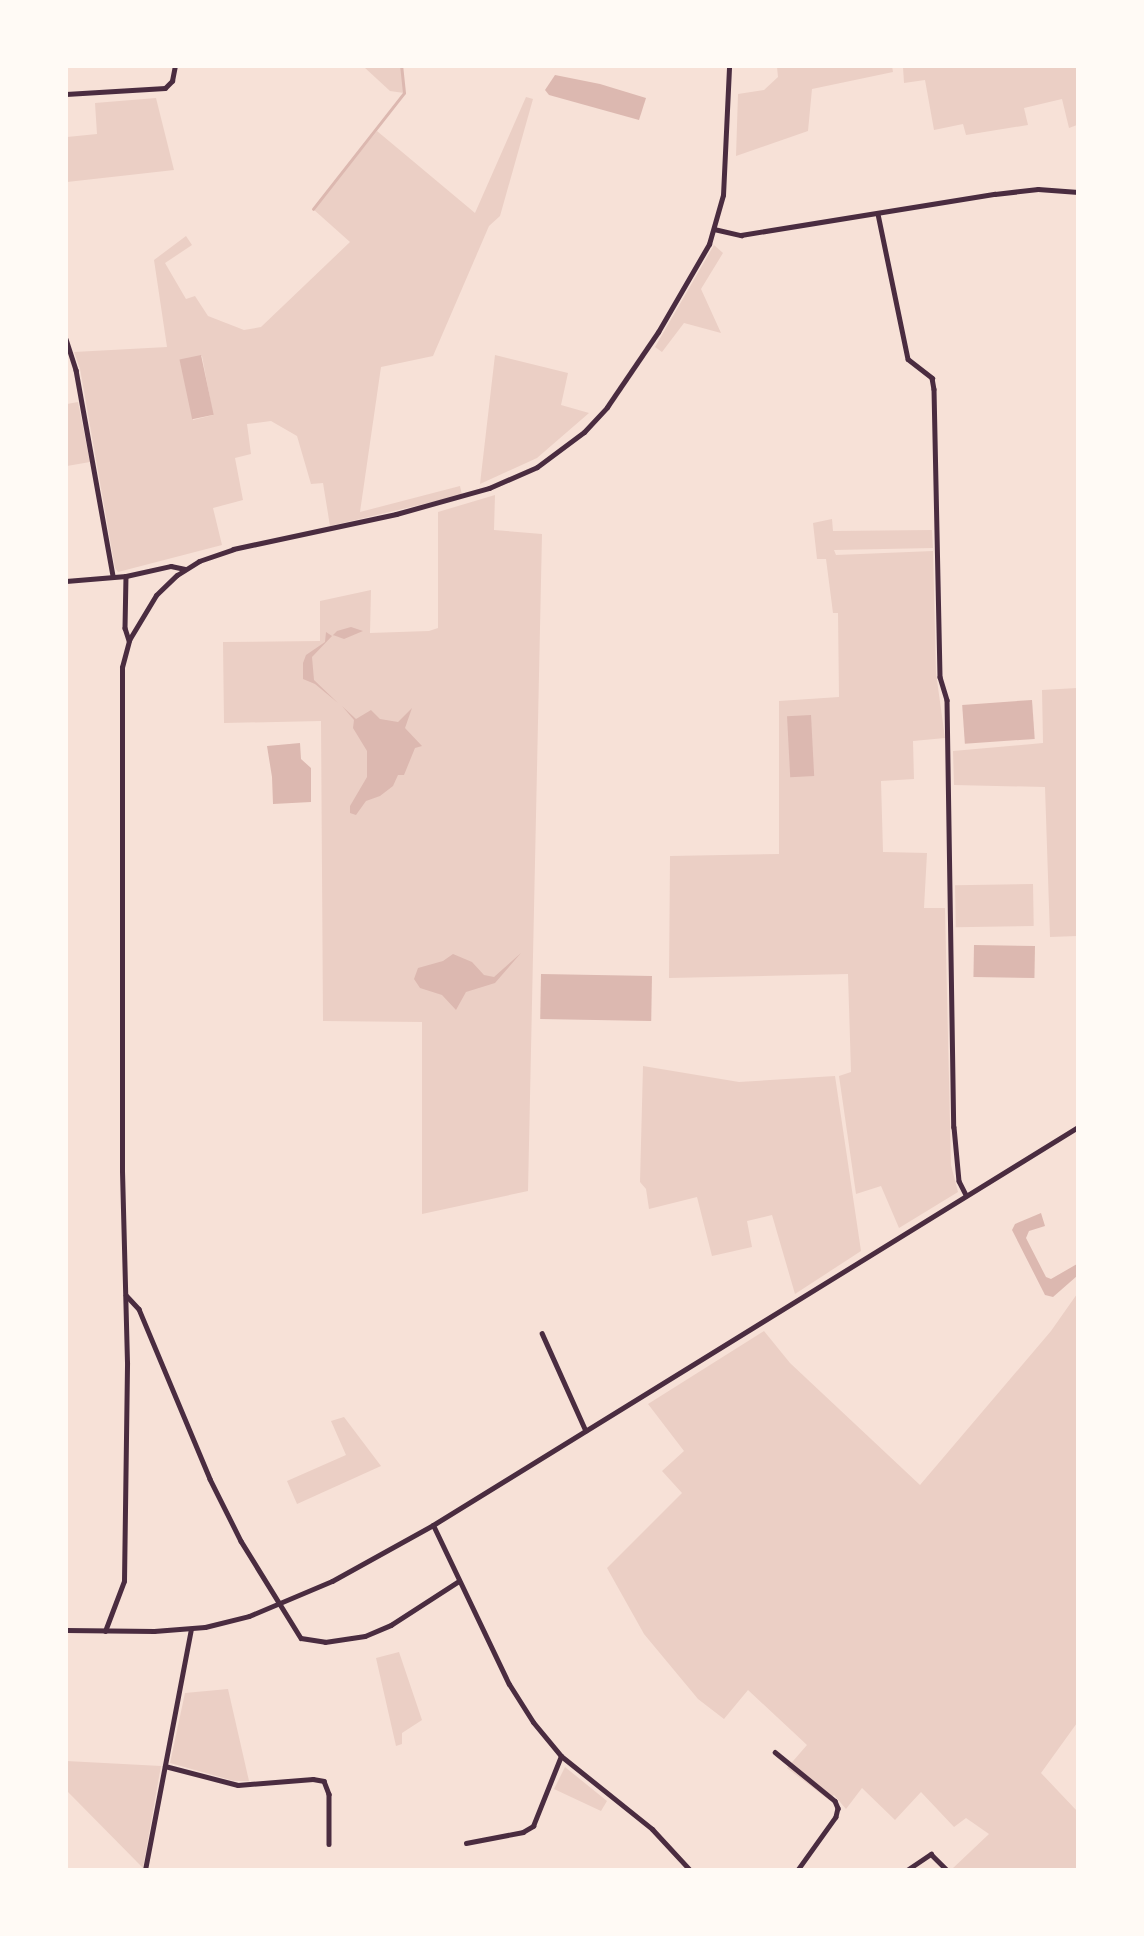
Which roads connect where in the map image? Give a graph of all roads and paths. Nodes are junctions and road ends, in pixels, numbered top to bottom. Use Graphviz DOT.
graph roads {
  1 [pos="175,66"];
  2 [pos="729,66"];
  3 [pos="66,94"];
  4 [pos="1077,192"];
  5 [pos="878,214"];
  6 [pos="714,229"];
  7 [pos="66,339"];
  8 [pos="185,569"];
  9 [pos="113,576"];
  10 [pos="126,576"];
  11 [pos="66,582"];
  12 [pos="129,640"];
  13 [pos="1077,1127"];
  14 [pos="966,1195"];
  15 [pos="125,1294"];
  16 [pos="542,1333"];
  17 [pos="586,1430"];
  18 [pos="433,1525"];
  19 [pos="459,1581"];
  20 [pos="279,1604"];
  21 [pos="191,1629"];
  22 [pos="66,1630"];
  23 [pos="105,1631"];
  24 [pos="775,1752"];
  25 [pos="561,1756"];
  26 [pos="165,1766"];
  27 [pos="466,1843"];
  28 [pos="329,1844"];
  29 [pos="145,1870"];
  30 [pos="690,1870"];
  31 [pos="798,1870"];
  32 [pos="907,1870"];
  33 [pos="947,1870"];
  1 -- 3 [label="street"];
  2 -- 6 [label="street"];
  4 -- 5 [label="street"];
  5 -- 6 [label="street"];
  5 -- 14 [label="street"];
  6 -- 8 [label="street"];
  7 -- 9 [label="street"];
  8 -- 10 [label="street"];
  8 -- 12 [label="street"];
  9 -- 10 [label="street"];
  9 -- 11 [label="street"];
  10 -- 12 [label="street"];
  12 -- 15 [label="street"];
  13 -- 14 [label="street"];
  14 -- 17 [label="street"];
  15 -- 20 [label="street"];
  15 -- 23 [label="street"];
  16 -- 17 [label="street"];
  17 -- 18 [label="street"];
  18 -- 19 [label="street"];
  18 -- 20 [label="street"];
  19 -- 20 [label="street"];
  19 -- 25 [label="street"];
  20 -- 21 [label="street"];
  21 -- 23 [label="street"];
  21 -- 26 [label="street"];
  22 -- 23 [label="street"];
  24 -- 31 [label="street"];
  25 -- 27 [label="street"];
  25 -- 30 [label="street"];
  26 -- 28 [label="street"];
  26 -- 29 [label="street"];
  32 -- 33 [label="street"];
}
